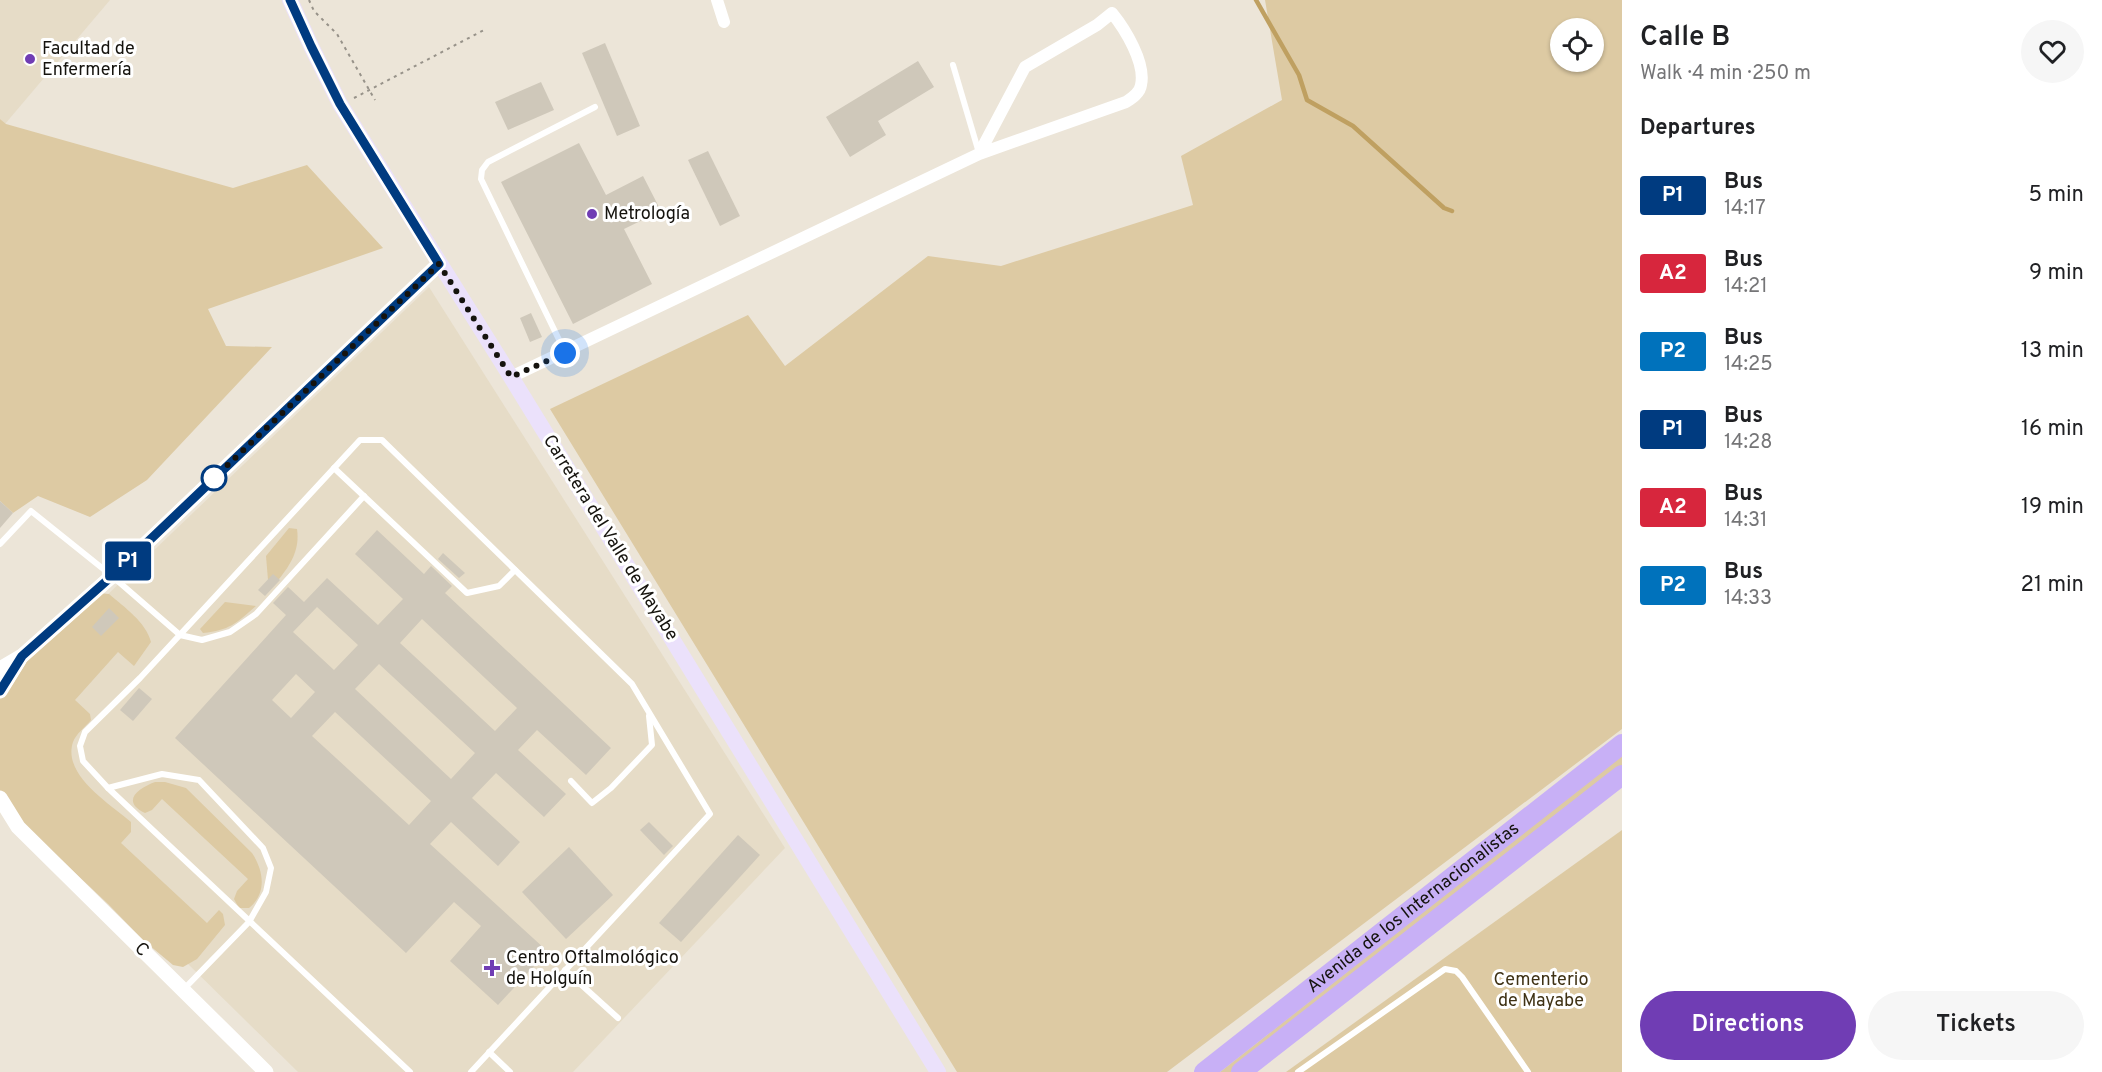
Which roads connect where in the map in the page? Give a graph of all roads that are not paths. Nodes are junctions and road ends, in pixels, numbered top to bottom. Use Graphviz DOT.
graph roads {
  1 [pos="290,0"];
  2 [pos="717,0"];
  3 [pos="724,22"];
  4 [pos="953,65"];
  5 [pos="595,107"];
  6 [pos="979,154"];
  7 [pos="439,264"];
  8 [pos="565,353"];
  9 [pos="511,377"];
  10 [pos="334,468"];
  11 [pos="364,496"];
  12 [pos="0,544"];
  13 [pos="515,570"];
  14 [pos="112,576"];
  15 [pos="180,635"];
  16 [pos="22,656"];
  17 [pos="0,669"];
  18 [pos="0,691"];
  19 [pos="649,712"];
  20 [pos="1622,744"];
  21 [pos="1622,775"];
  22 [pos="571,781"];
  23 [pos="108,788"];
  24 [pos="0,798"];
  25 [pos="0,819"];
  26 [pos="18,827"];
  27 [pos="249,922"];
  28 [pos="565,970"];
  29 [pos="182,991"];
  30 [pos="618,1018"];
  31 [pos="489,1052"];
  32 [pos="266,1072"];
  33 [pos="410,1072"];
  34 [pos="471,1072"];
  35 [pos="510,1072"];
  36 [pos="938,1072"];
  37 [pos="1204,1072"];
  38 [pos="1241,1072"];
  39 [pos="1298,1072"];
  40 [pos="1528,1072"];
  1 -- 7 [label="main road, Carretera del Valle de Mayabe"];
  2 -- 3 [label="street"];
  4 -- 6 [label="lane"];
  5 -- 8 [label="lane"];
  6 -- 6 [label="street"];
  6 -- 8 [label="street"];
  7 -- 9 [label="main road, Carretera del Valle de Mayabe"];
  7 -- 14 [label="street"];
  8 -- 9 [label="street"];
  9 -- 36 [label="main road, Carretera del Valle de Mayabe"];
  10 -- 11 [label="lane"];
  10 -- 13 [label="lane"];
  10 -- 15 [label="lane"];
  11 -- 13 [label="lane"];
  11 -- 15 [label="lane"];
  12 -- 14 [label="lane"];
  13 -- 19 [label="lane"];
  14 -- 15 [label="lane"];
  14 -- 16 [label="street"];
  15 -- 23 [label="lane"];
  16 -- 17 [label="street"];
  16 -- 18 [label="street"];
  19 -- 22 [label="lane"];
  19 -- 28 [label="lane"];
  20 -- 37 [label="highway, Avenida de los Internacionalistas"];
  21 -- 38 [label="highway, Avenida de los Internacionalistas"];
  23 -- 27 [label="lane"];
  23 -- 27 [label="lane"];
  24 -- 26 [label="street, C"];
  25 -- 26 [label="street, C"];
  26 -- 29 [label="street, C"];
  27 -- 29 [label="lane"];
  27 -- 33 [label="lane"];
  28 -- 30 [label="lane"];
  28 -- 31 [label="lane"];
  29 -- 32 [label="street, C"];
  31 -- 34 [label="lane"];
  31 -- 35 [label="lane"];
  39 -- 40 [label="lane"];
}
